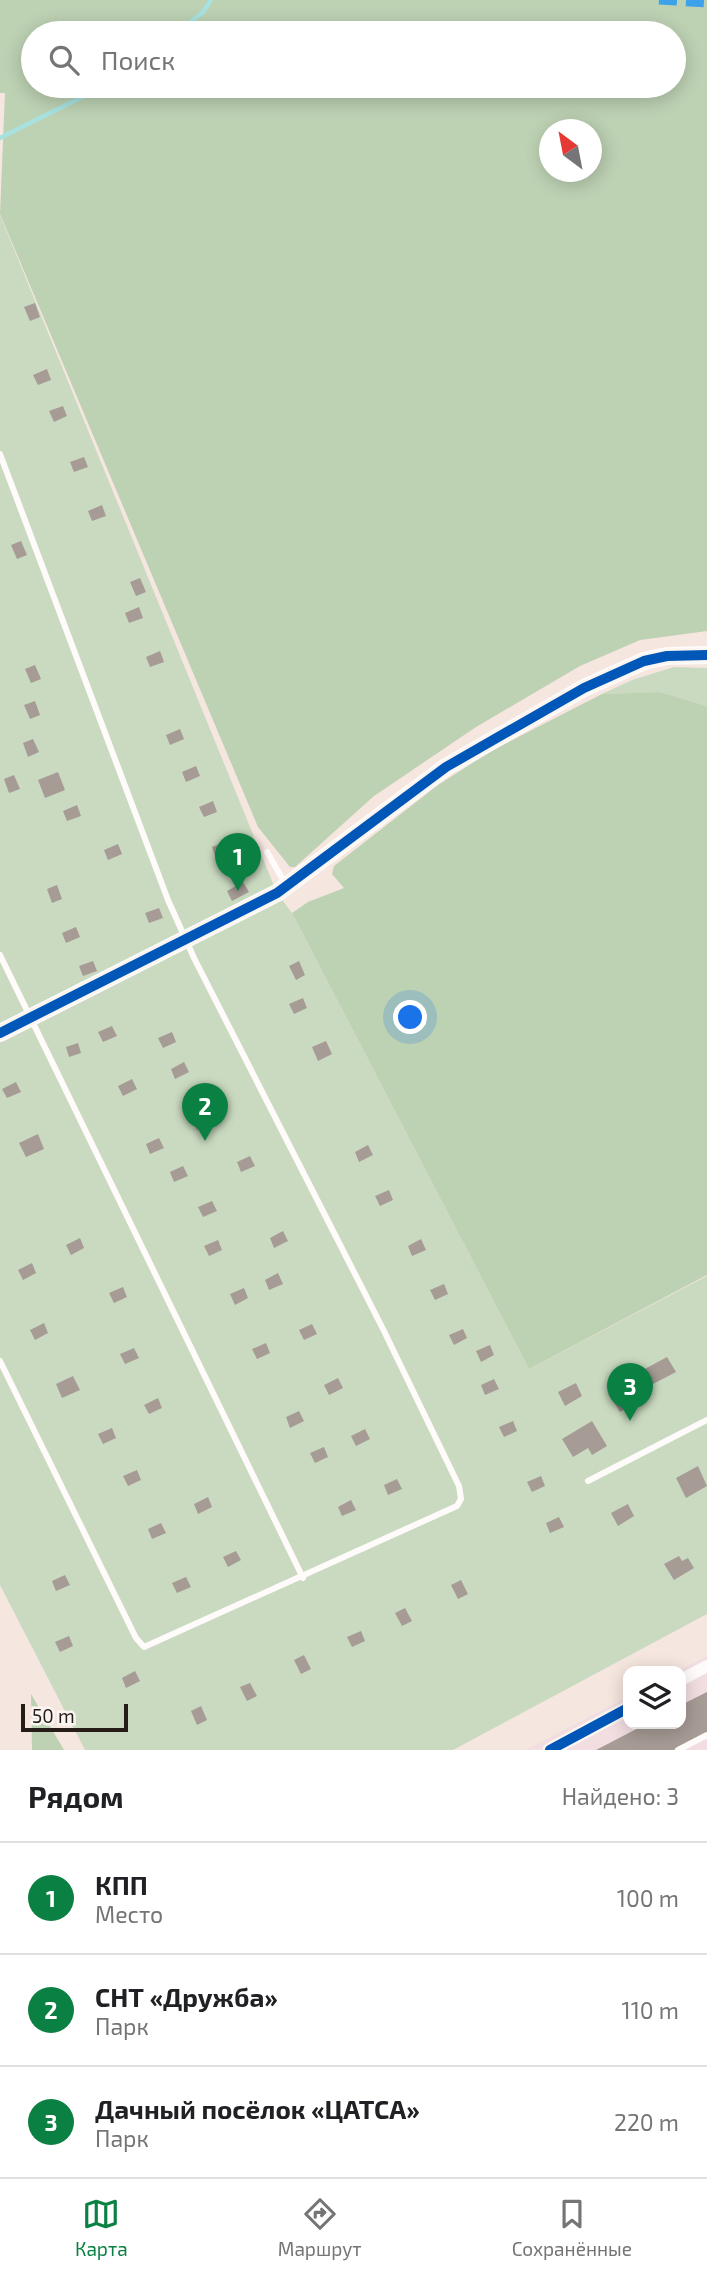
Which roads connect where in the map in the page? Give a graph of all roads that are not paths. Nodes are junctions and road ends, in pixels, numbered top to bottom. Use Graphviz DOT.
graph roads {
  1 [pos="0,454"];
  2 [pos="707,655"];
  3 [pos="267,852"];
  4 [pos="287,887"];
  5 [pos="185,939"];
  6 [pos="0,955"];
  7 [pos="30,1018"];
  8 [pos="0,1033"];
  9 [pos="0,1361"];
  10 [pos="707,1420"];
  11 [pos="588,1481"];
  12 [pos="303,1578"];
  13 [pos="707,1665"];
  14 [pos="686,1677"];
  15 [pos="623,1711"];
  16 [pos="707,1735"];
  17 [pos="550,1750"];
  18 [pos="678,1750"];
  1 -- 5 [label="lane"];
  2 -- 4 [label="street"];
  3 -- 4 [label="lane"];
  4 -- 5 [label="street"];
  5 -- 7 [label="street"];
  5 -- 12 [label="lane"];
  6 -- 7 [label="lane"];
  7 -- 8 [label="street"];
  7 -- 12 [label="lane"];
  9 -- 12 [label="lane"];
  10 -- 11 [label="lane"];
  13 -- 14 [label="street"];
  15 -- 17 [label="street"];
  16 -- 18 [label="lane"];
}
